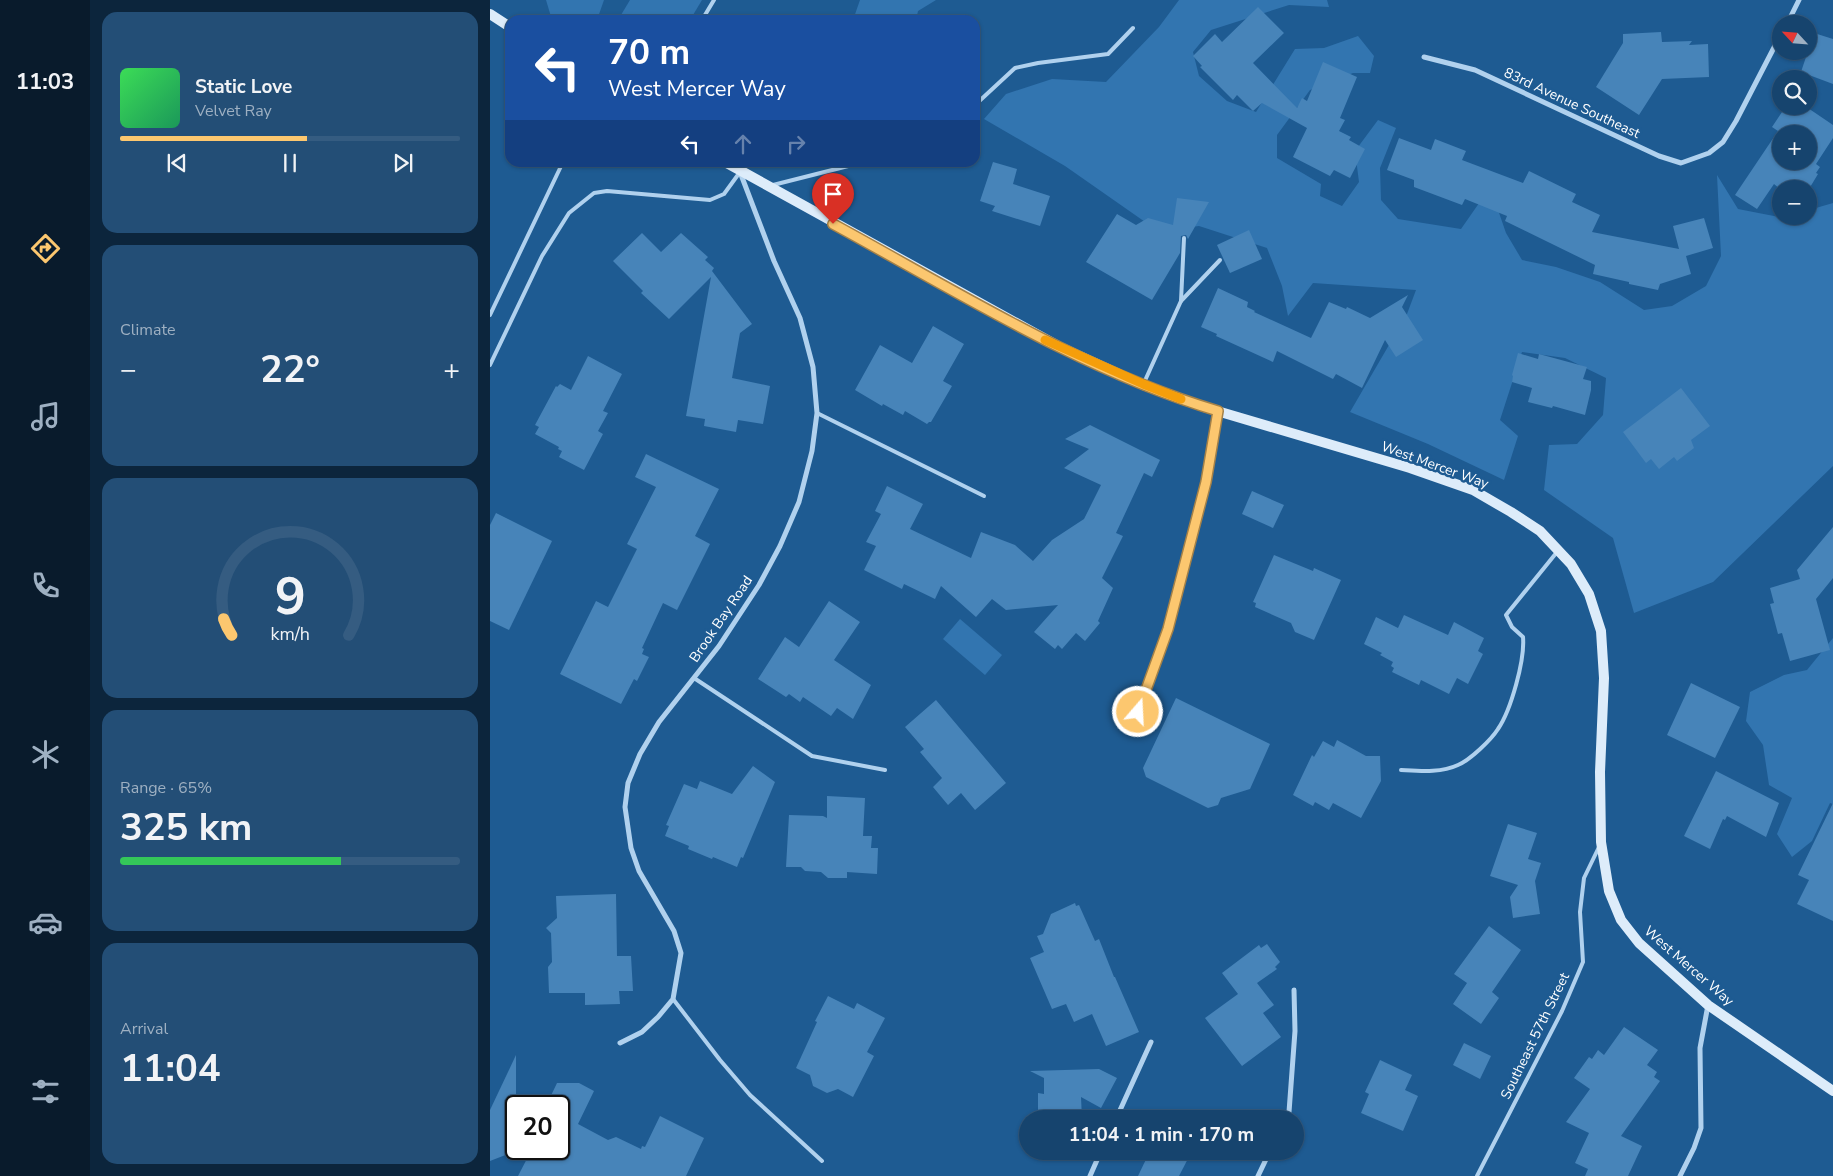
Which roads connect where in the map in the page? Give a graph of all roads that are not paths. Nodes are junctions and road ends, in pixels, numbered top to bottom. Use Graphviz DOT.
graph roads {
  1 [pos="714,0"];
  2 [pos="1799,0"];
  3 [pos="490,14"];
  4 [pos="705,15"];
  5 [pos="1792,15"];
  6 [pos="505,24"];
  7 [pos="1133,28"];
  8 [pos="1772,51"];
  9 [pos="1424,57"];
  10 [pos="980,100"];
  11 [pos="561,167"];
  12 [pos="732,167"];
  13 [pos="844,167"];
  14 [pos="740,172"];
  15 [pos="766,187"];
  16 [pos="1184,238"];
  17 [pos="1220,260"];
  18 [pos="1180,301"];
  19 [pos="490,315"];
  20 [pos="490,365"];
  21 [pos="1143,384"];
  22 [pos="1218,411"];
  23 [pos="817,413"];
  24 [pos="984,496"];
  25 [pos="1559,551"];
  26 [pos="694,678"];
  27 [pos="1138,712"];
  28 [pos="885,770"];
  29 [pos="1401,770"];
  30 [pos="1601,842"];
  31 [pos="1294,990"];
  32 [pos="674,999"];
  33 [pos="1708,1004"];
  34 [pos="1151,1042"];
  35 [pos="620,1043"];
  36 [pos="1833,1091"];
  37 [pos="1120,1110"];
  38 [pos="1289,1110"];
  39 [pos="1097,1160"];
  40 [pos="1266,1160"];
  41 [pos="822,1161"];
  42 [pos="1090,1176"];
  43 [pos="1258,1176"];
  44 [pos="1477,1176"];
  45 [pos="1680,1176"];
  1 -- 4 [label="lane"];
  2 -- 5 [label="street"];
  3 -- 6 [label="street"];
  7 -- 10 [label="lane"];
  8 -- 9 [label="street, 83rd Avenue Southeast"];
  11 -- 19 [label="lane"];
  12 -- 14 [label="street, West Mercer Way"];
  13 -- 15 [label="lane"];
  14 -- 15 [label="street, West Mercer Way"];
  14 -- 20 [label="lane"];
  14 -- 23 [label="street, Brook Bay Road"];
  15 -- 21 [label="street, West Mercer Way"];
  16 -- 18 [label="lane"];
  17 -- 18 [label="lane"];
  18 -- 21 [label="lane"];
  21 -- 22 [label="street, West Mercer Way"];
  22 -- 25 [label="street, West Mercer Way"];
  22 -- 27 [label="lane"];
  23 -- 24 [label="lane"];
  23 -- 26 [label="street, Brook Bay Road"];
  25 -- 29 [label="lane"];
  25 -- 30 [label="street, West Mercer Way"];
  26 -- 28 [label="lane"];
  26 -- 32 [label="street, Brook Bay Road"];
  30 -- 33 [label="street, West Mercer Way"];
  30 -- 44 [label="lane, Southeast 57th Street"];
  31 -- 38 [label="street"];
  32 -- 35 [label="street"];
  32 -- 41 [label="lane"];
  33 -- 36 [label="street, West Mercer Way"];
  33 -- 45 [label="street"];
  34 -- 37 [label="street"];
  39 -- 42 [label="street"];
  40 -- 43 [label="street"];
}
